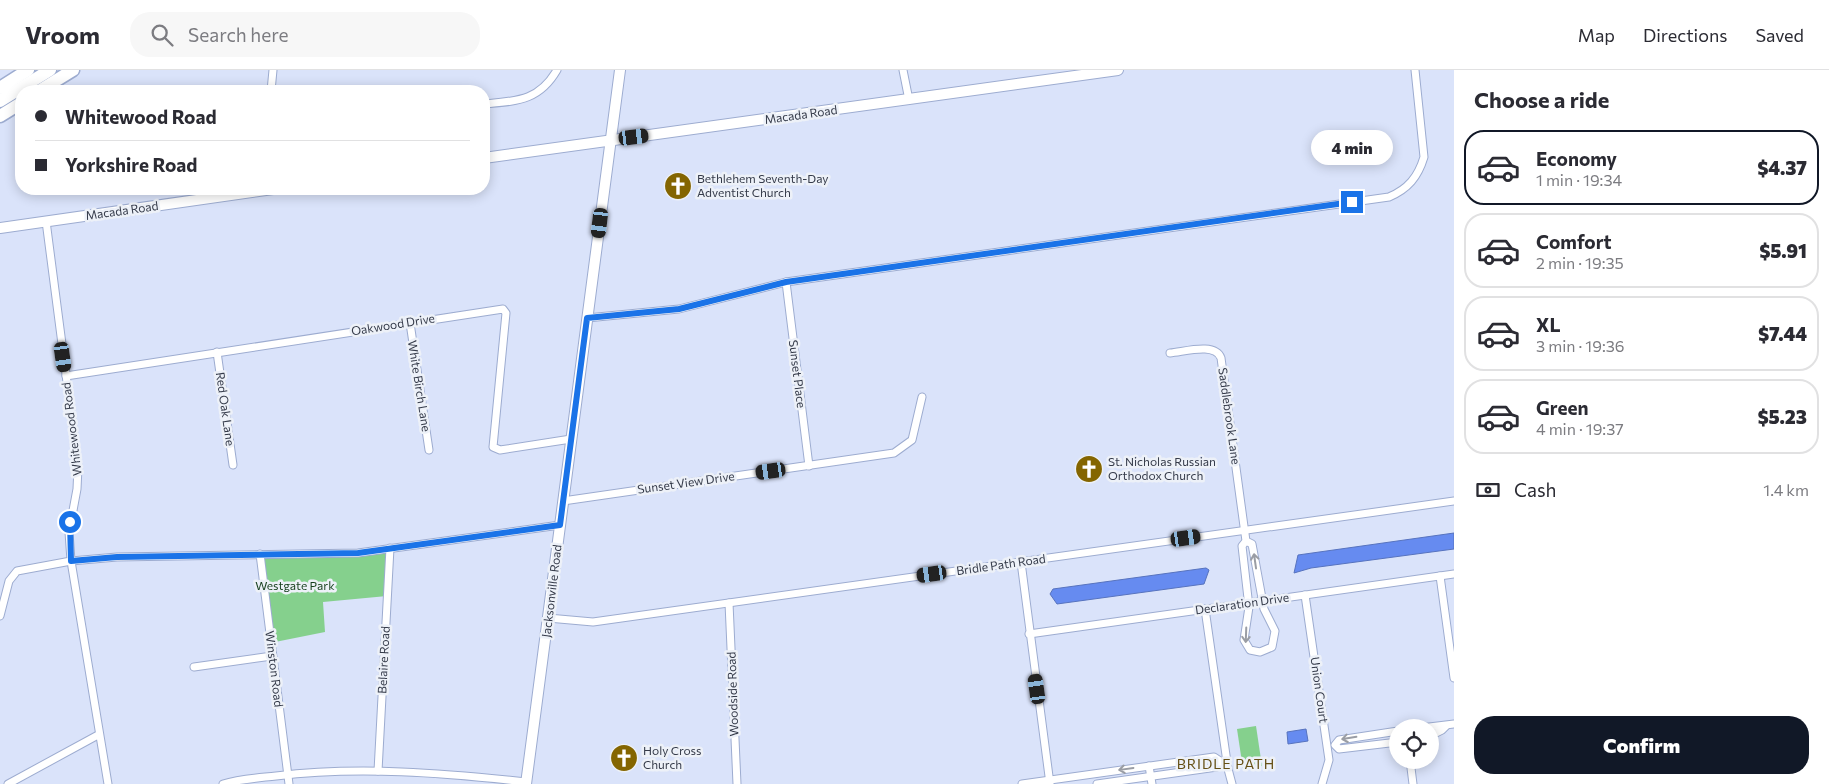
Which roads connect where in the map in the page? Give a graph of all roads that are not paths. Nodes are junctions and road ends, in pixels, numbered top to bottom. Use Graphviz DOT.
graph roads {
  1 [pos="28,70"];
  2 [pos="50,70"];
  3 [pos="73,70"];
  4 [pos="274,70"];
  5 [pos="557,70"];
  6 [pos="620,70"];
  7 [pos="903,70"];
  8 [pos="1118,70"];
  9 [pos="1414,70"];
  10 [pos="27,85"];
  11 [pos="49,85"];
  12 [pos="272,85"];
  13 [pos="0,88"];
  14 [pos="15,92"];
  15 [pos="909,100"];
  16 [pos="0,102"];
  17 [pos="490,103"];
  18 [pos="15,107"];
  19 [pos="0,116"];
  20 [pos="611,140"];
  21 [pos="490,157"];
  22 [pos="232,195"];
  23 [pos="46,222"];
  24 [pos="0,228"];
  25 [pos="786,282"];
  26 [pos="587,318"];
  27 [pos="410,323"];
  28 [pos="217,352"];
  29 [pos="1170,353"];
  30 [pos="66,376"];
  31 [pos="922,397"];
  32 [pos="571,439"];
  33 [pos="429,450"];
  34 [pos="232,465"];
  35 [pos="809,466"];
  36 [pos="563,501"];
  37 [pos="1454,501"];
  38 [pos="560,525"];
  39 [pos="1245,530"];
  40 [pos="1246,541"];
  41 [pos="390,548"];
  42 [pos="260,554"];
  43 [pos="71,561"];
  44 [pos="1020,562"];
  45 [pos="1454,574"];
  46 [pos="1440,576"];
  47 [pos="1305,595"];
  48 [pos="1262,601"];
  49 [pos="729,603"];
  50 [pos="1248,603"];
  51 [pos="1204,609"];
  52 [pos="0,616"];
  53 [pos="548,618"];
  54 [pos="1030,634"];
  55 [pos="272,656"];
  56 [pos="194,667"];
  57 [pos="1454,678"];
  58 [pos="1454,724"];
  59 [pos="1439,725"];
  60 [pos="1446,726"];
  61 [pos="1389,732"];
  62 [pos="1439,732"];
  63 [pos="98,736"];
  64 [pos="1389,743"];
  65 [pos="1331,746"];
  66 [pos="1223,761"];
  67 [pos="1149,766"];
  68 [pos="1412,769"];
  69 [pos="378,771"];
  70 [pos="428,774"];
  71 [pos="288,775"];
  72 [pos="1151,780"];
  73 [pos="1050,782"];
  74 [pos="526,783"];
  75 [pos="8,784"];
  76 [pos="108,784"];
  77 [pos="223,784"];
  78 [pos="289,784"];
  79 [pos="427,784"];
  80 [pos="737,784"];
  81 [pos="1022,784"];
  82 [pos="1097,784"];
  83 [pos="1232,784"];
  84 [pos="1322,784"];
  85 [pos="1414,784"];
  1 -- 13 [label="highway"];
  2 -- 10 [label="highway"];
  3 -- 11 [label="highway"];
  4 -- 12 [label="street"];
  5 -- 17 [label="street"];
  6 -- 20 [label="street, Jacksonville Road"];
  7 -- 15 [label="street"];
  8 -- 15 [label="street, Macada Road"];
  9 -- 25 [label="street"];
  14 -- 16 [label="highway"];
  15 -- 20 [label="street, Macada Road"];
  18 -- 19 [label="highway"];
  20 -- 21 [label="street, Macada Road"];
  20 -- 26 [label="street, Jacksonville Road"];
  22 -- 23 [label="street, Macada Road"];
  23 -- 24 [label="street, Macada Road"];
  23 -- 30 [label="street, Whitewood Road"];
  25 -- 26 [label="street"];
  25 -- 35 [label="street, Sunset Place"];
  26 -- 32 [label="street, Jacksonville Road"];
  27 -- 28 [label="street, Oakwood Drive"];
  27 -- 32 [label="street, Oakwood Drive"];
  27 -- 33 [label="street, White Birch Lane"];
  28 -- 30 [label="street, Oakwood Drive"];
  28 -- 34 [label="street, Red Oak Lane"];
  29 -- 39 [label="street, Saddlebrook Lane"];
  30 -- 43 [label="street, Whitewood Road"];
  31 -- 35 [label="street, Sunset View Drive"];
  32 -- 36 [label="street, Jacksonville Road"];
  35 -- 36 [label="street, Sunset View Drive"];
  36 -- 38 [label="street, Jacksonville Road"];
  37 -- 39 [label="street, Bridle Path Road"];
  38 -- 41 [label="street"];
  38 -- 53 [label="street, Jacksonville Road"];
  39 -- 40 [label="street"];
  39 -- 44 [label="street, Bridle Path Road"];
  48 -- 40 [label="street, one-way"];
  40 -- 50 [label="street"];
  41 -- 42 [label="street"];
  41 -- 69 [label="street, Belaire Road"];
  42 -- 43 [label="street"];
  42 -- 55 [label="street, Winston Road"];
  43 -- 52 [label="street"];
  43 -- 63 [label="street, Whitewood Road"];
  44 -- 49 [label="street, Bridle Path Road"];
  44 -- 54 [label="street"];
  45 -- 46 [label="street, Declaration Drive"];
  46 -- 47 [label="street, Declaration Drive"];
  46 -- 57 [label="street"];
  47 -- 48 [label="street, Declaration Drive"];
  47 -- 65 [label="street, Union Court"];
  48 -- 50 [label="street, Declaration Drive"];
  50 -- 48 [label="street, one-way"];
  49 -- 53 [label="street, Bridle Path Road"];
  49 -- 80 [label="street, Woodside Road"];
  50 -- 51 [label="street, Declaration Drive"];
  51 -- 54 [label="street, Declaration Drive"];
  51 -- 66 [label="street"];
  53 -- 74 [label="street, Jacksonville Road"];
  54 -- 73 [label="street"];
  55 -- 56 [label="street"];
  55 -- 71 [label="street, Winston Road"];
  58 -- 60 [label="street"];
  59 -- 60 [label="street"];
  60 -- 62 [label="street"];
  61 -- 65 [label="street, one-way"];
  63 -- 75 [label="street"];
  63 -- 76 [label="street, Whitewood Road"];
  64 -- 65 [label="street"];
  65 -- 84 [label="street, Union Court"];
  66 -- 67 [label="street"];
  66 -- 72 [label="street"];
  66 -- 83 [label="street"];
  67 -- 72 [label="street"];
  67 -- 73 [label="street, one-way"];
  68 -- 85 [label="street"];
  69 -- 70 [label="street"];
  69 -- 71 [label="street"];
  70 -- 74 [label="street"];
  70 -- 79 [label="street"];
  71 -- 77 [label="street"];
  71 -- 78 [label="street, Winston Road"];
  72 -- 82 [label="street"];
  73 -- 81 [label="street"];
}
